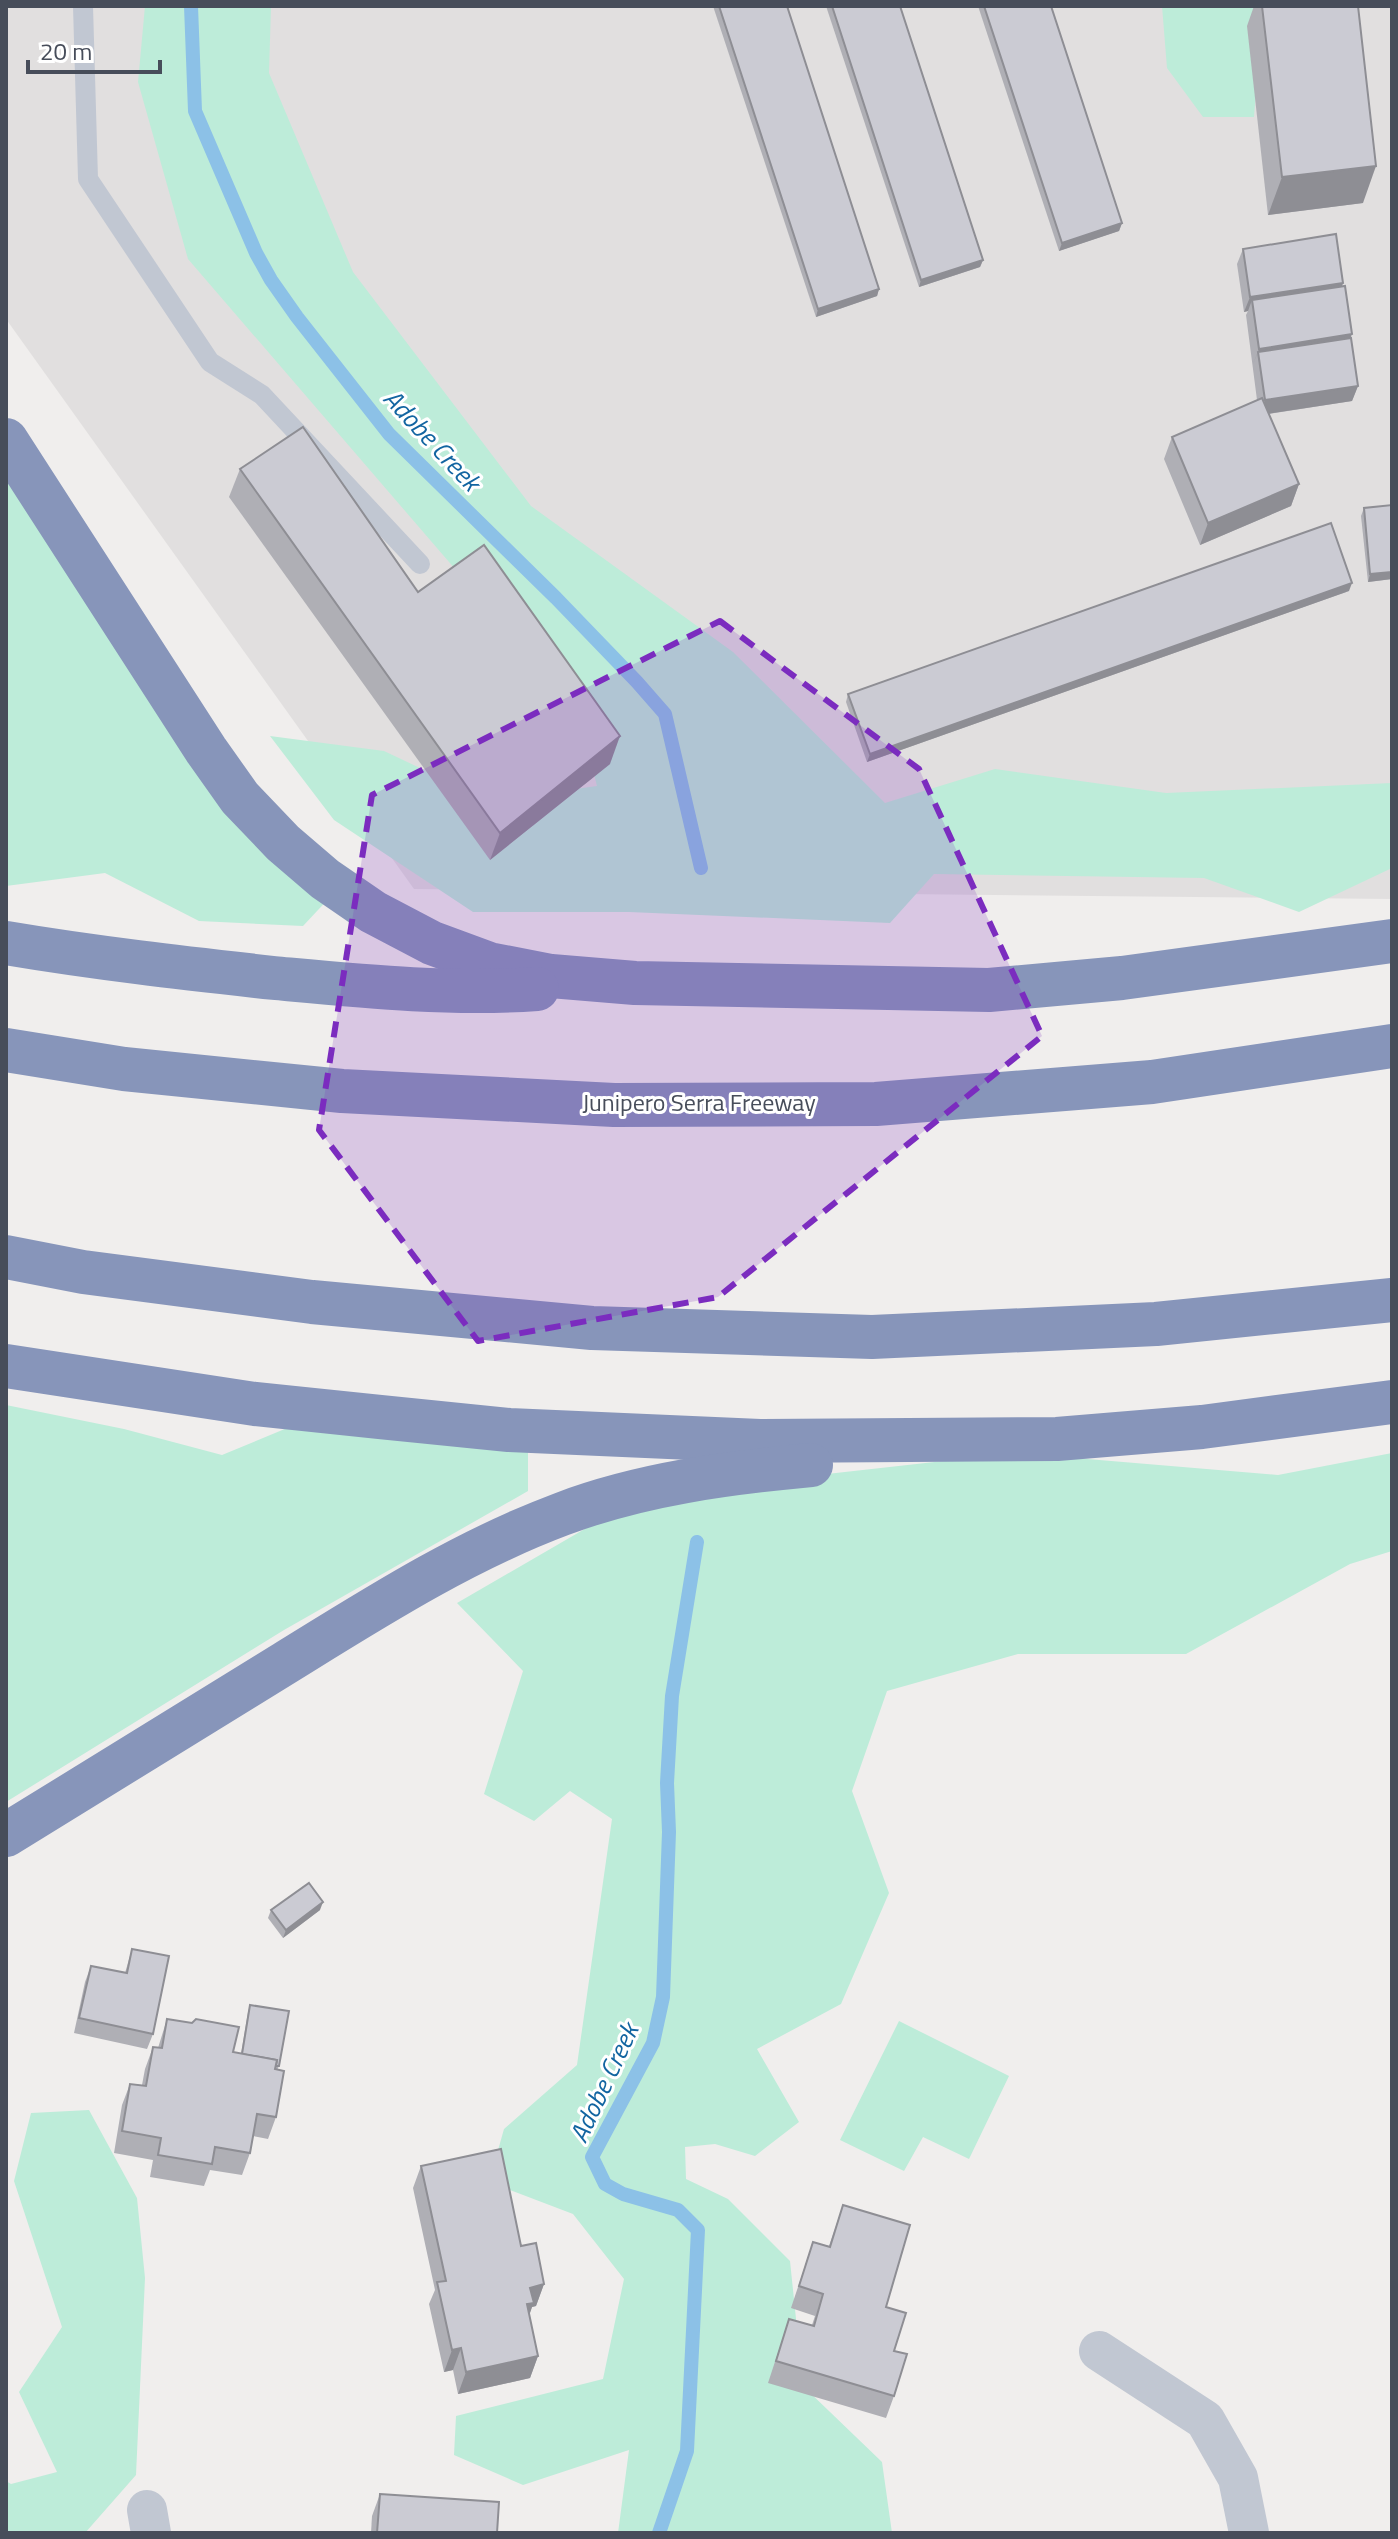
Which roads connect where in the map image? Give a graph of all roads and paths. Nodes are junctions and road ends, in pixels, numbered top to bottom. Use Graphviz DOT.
graph roads {
  1 [pos="83,6"];
  2 [pos="6,440"];
  3 [pos="420,564"];
  4 [pos="1392,941"];
  5 [pos="6,943"];
  6 [pos="635,983"];
  7 [pos="1392,1046"];
  8 [pos="6,1050"];
  9 [pos="6,1257"];
  10 [pos="1392,1300"];
  11 [pos="6,1366"];
  12 [pos="1392,1402"];
  13 [pos="1057,1439"];
  14 [pos="6,1835"];
  15 [pos="1099,2351"];
  16 [pos="1249,2533"];
  1 -- 3 [label="lane"];
  2 -- 6 [label="highway"];
  4 -- 6 [label="highway"];
  5 -- 6 [label="highway"];
  7 -- 8 [label="highway, Junipero Serra Freeway"];
  9 -- 10 [label="highway"];
  11 -- 13 [label="highway"];
  12 -- 13 [label="highway"];
  13 -- 14 [label="highway"];
  15 -- 16 [label="street"];
}
